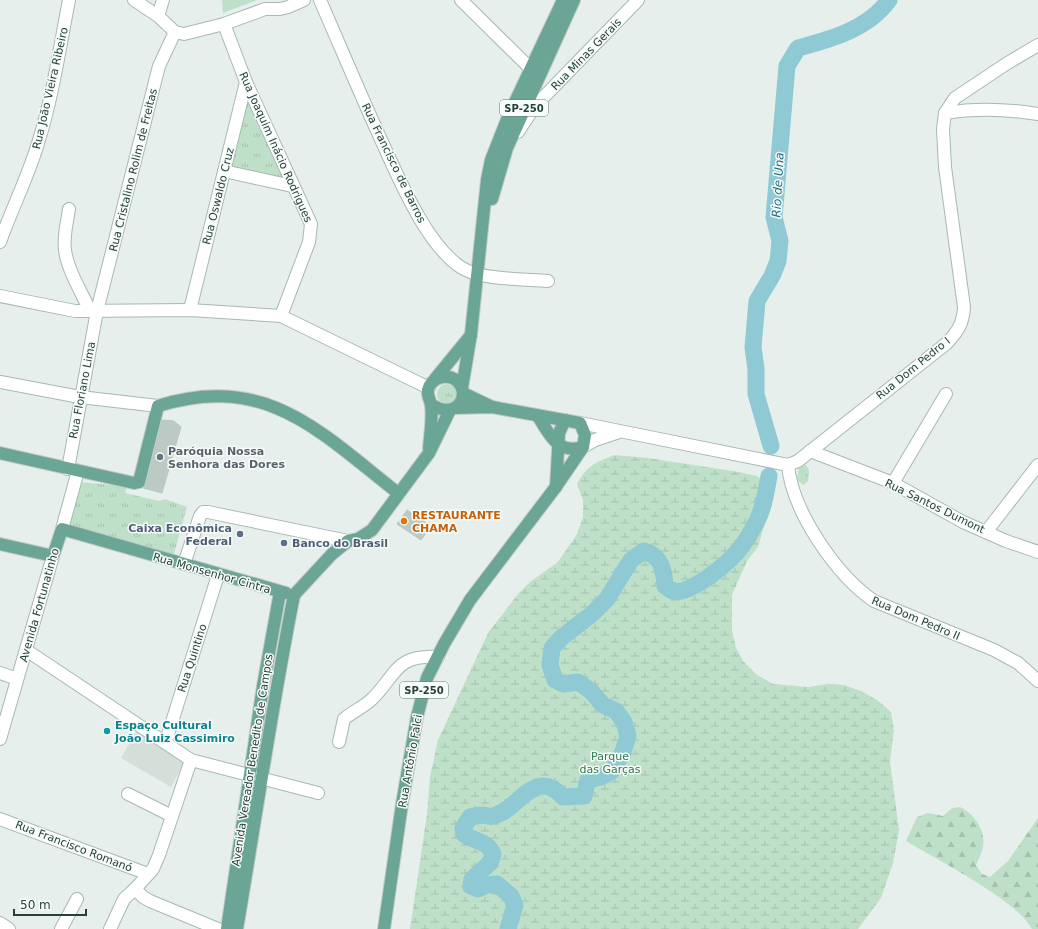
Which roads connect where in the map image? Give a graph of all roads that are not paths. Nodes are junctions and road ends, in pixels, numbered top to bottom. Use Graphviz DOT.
graph roads {
  1 [pos="69,0"];
  2 [pos="134,0"];
  3 [pos="163,0"];
  4 [pos="304,0"];
  5 [pos="320,0"];
  6 [pos="461,0"];
  7 [pos="563,0"];
  8 [pos="574,0"];
  9 [pos="638,0"];
  10 [pos="269,4"];
  11 [pos="158,16"];
  12 [pos="224,24"];
  13 [pos="175,32"];
  14 [pos="1038,45"];
  15 [pos="535,73"];
  16 [pos="246,82"];
  17 [pos="535,106"];
  18 [pos="522,113"];
  19 [pos="945,114"];
  20 [pos="1038,114"];
  21 [pos="508,117"];
  22 [pos="507,148"];
  23 [pos="224,171"];
  24 [pos="292,186"];
  25 [pos="68,209"];
  26 [pos="484,220"];
  27 [pos="0,242"];
  28 [pos="478,275"];
  29 [pos="548,281"];
  30 [pos="0,296"];
  31 [pos="190,310"];
  32 [pos="94,311"];
  33 [pos="281,316"];
  34 [pos="471,334"];
  35 [pos="0,382"];
  36 [pos="432,384"];
  37 [pos="462,391"];
  38 [pos="946,394"];
  39 [pos="80,397"];
  40 [pos="431,404"];
  41 [pos="158,406"];
  42 [pos="492,407"];
  43 [pos="452,409"];
  44 [pos="538,416"];
  45 [pos="565,420"];
  46 [pos="580,423"];
  47 [pos="622,431"];
  48 [pos="558,444"];
  49 [pos="583,447"];
  50 [pos="810,451"];
  51 [pos="429,452"];
  52 [pos="0,453"];
  53 [pos="1038,464"];
  54 [pos="788,465"];
  55 [pos="73,470"];
  56 [pos="893,483"];
  57 [pos="556,488"];
  58 [pos="398,493"];
  59 [pos="62,529"];
  60 [pos="986,532"];
  61 [pos="348,541"];
  62 [pos="0,544"];
  63 [pos="1038,552"];
  64 [pos="53,556"];
  65 [pos="184,564"];
  66 [pos="218,575"];
  67 [pos="280,592"];
  68 [pos="294,594"];
  69 [pos="26,650"];
  70 [pos="438,657"];
  71 [pos="0,673"];
  72 [pos="17,679"];
  73 [pos="1038,681"];
  74 [pos="263,686"];
  75 [pos="276,686"];
  76 [pos="0,739"];
  77 [pos="166,741"];
  78 [pos="339,742"];
  79 [pos="191,760"];
  80 [pos="250,776"];
  81 [pos="263,779"];
  82 [pos="318,793"];
  83 [pos="128,794"];
  84 [pos="172,816"];
  85 [pos="0,819"];
  86 [pos="148,874"];
  87 [pos="135,889"];
  88 [pos="77,899"];
  89 [pos="0,924"];
  90 [pos="9,929"];
  91 [pos="61,929"];
  92 [pos="110,929"];
  93 [pos="218,929"];
  94 [pos="227,929"];
  95 [pos="237,929"];
  96 [pos="384,929"];
  1 -- 27 [label="street, Rua João Vieira Ribeiro"];
  2 -- 11 [label="street"];
  3 -- 11 [label="street"];
  4 -- 10 [label="street"];
  5 -- 28 [label="street, Rua Francisco de Barros"];
  6 -- 15 [label="street"];
  7 -- 15 [label="main road, SP-250"];
  8 -- 15 [label="main road, SP-250"];
  9 -- 17 [label="street, Rua Minas Gerais"];
  10 -- 12 [label="street"];
  11 -- 13 [label="street"];
  12 -- 13 [label="street"];
  12 -- 16 [label="street, Rua Joaquim Inácio Rodrigues"];
  13 -- 32 [label="street, Rua Cristalino Rolim de Freitas"];
  14 -- 19 [label="street"];
  15 -- 18 [label="main road, SP-250"];
  15 -- 21 [label="main road, SP-250"];
  16 -- 23 [label="street, Rua Oswaldo Cruz"];
  16 -- 24 [label="street, Rua Joaquim Inácio Rodrigues"];
  17 -- 18 [label="street"];
  17 -- 22 [label="street, Rua Minas Gerais"];
  18 -- 21 [label="street"];
  18 -- 22 [label="main road, SP-250"];
  19 -- 20 [label="street"];
  19 -- 50 [label="street, Rua Dom Pedro I"];
  21 -- 26 [label="main road, SP-250"];
  22 -- 26 [label="main road, SP-250"];
  23 -- 24 [label="street"];
  23 -- 31 [label="street, Rua Oswaldo Cruz"];
  24 -- 33 [label="street, Rua Joaquim Inácio Rodrigues"];
  25 -- 32 [label="street"];
  26 -- 28 [label="main road, SP-250"];
  28 -- 29 [label="street, Rua Francisco de Barros"];
  28 -- 34 [label="main road, SP-250"];
  30 -- 32 [label="street"];
  31 -- 32 [label="street"];
  31 -- 33 [label="street"];
  32 -- 39 [label="street, Rua Floriano Lima"];
  33 -- 36 [label="street"];
  34 -- 36 [label="main road"];
  34 -- 37 [label="main road, SP-250"];
  35 -- 39 [label="street"];
  36 -- 37 [label="main road"];
  36 -- 40 [label="main road"];
  37 -- 42 [label="main road"];
  37 -- 43 [label="main road, SP-250"];
  38 -- 56 [label="street"];
  39 -- 41 [label="street"];
  39 -- 55 [label="street, Rua Floriano Lima"];
  40 -- 43 [label="main road"];
  40 -- 51 [label="main road"];
  41 -- 55 [label="main road"];
  41 -- 58 [label="main road"];
  42 -- 43 [label="main road"];
  42 -- 44 [label="main road"];
  43 -- 51 [label="main road"];
  44 -- 45 [label="main road"];
  44 -- 48 [label="main road"];
  45 -- 46 [label="main road"];
  45 -- 48 [label="main road"];
  46 -- 47 [label="street"];
  46 -- 49 [label="main road"];
  47 -- 49 [label="street"];
  47 -- 54 [label="street"];
  48 -- 49 [label="main road"];
  48 -- 57 [label="main road"];
  49 -- 57 [label="main road, Rua Antônio Falci / SP-250"];
  50 -- 54 [label="street, Rua Dom Pedro I"];
  50 -- 56 [label="street, Rua Santos Dumont"];
  51 -- 58 [label="main road"];
  52 -- 55 [label="main road"];
  53 -- 60 [label="street"];
  54 -- 73 [label="street, Rua Dom Pedro II"];
  55 -- 59 [label="street, Avenida Fortunatinho"];
  56 -- 60 [label="street, Rua Santos Dumont"];
  57 -- 70 [label="main road, Rua Antônio Falci / SP-250"];
  58 -- 61 [label="main road"];
  59 -- 64 [label="main road, Avenida Fortunatinho"];
  59 -- 65 [label="main road, Rua Monsenhor Cintra"];
  60 -- 63 [label="street, Rua Santos Dumont"];
  61 -- 65 [label="street"];
  61 -- 68 [label="main road"];
  62 -- 64 [label="main road"];
  64 -- 69 [label="street, Avenida Fortunatinho"];
  65 -- 66 [label="main road, Rua Monsenhor Cintra"];
  66 -- 67 [label="main road, Rua Monsenhor Cintra"];
  66 -- 77 [label="street, Rua Quintino"];
  67 -- 68 [label="main road, Rua Monsenhor Cintra"];
  67 -- 74 [label="main road, Avenida Vereador Benedito de Campos"];
  68 -- 75 [label="main road, Avenida Vereador Benedito de Campos"];
  69 -- 72 [label="street, Avenida Fortunatinho"];
  69 -- 77 [label="street"];
  70 -- 78 [label="street"];
  70 -- 96 [label="main road, Rua Antônio Falci / SP-250"];
  71 -- 72 [label="street"];
  72 -- 76 [label="street, Avenida Fortunatinho"];
  74 -- 75 [label="main road"];
  74 -- 80 [label="main road, Avenida Vereador Benedito de Campos"];
  75 -- 81 [label="main road, Avenida Vereador Benedito de Campos"];
  77 -- 79 [label="street"];
  79 -- 80 [label="street"];
  79 -- 84 [label="street"];
  80 -- 81 [label="street"];
  80 -- 94 [label="main road, Avenida Vereador Benedito de Campos"];
  81 -- 82 [label="street"];
  81 -- 95 [label="main road, Avenida Vereador Benedito de Campos"];
  83 -- 84 [label="street"];
  84 -- 86 [label="street"];
  85 -- 86 [label="street, Rua Francisco Romanó"];
  86 -- 87 [label="street"];
  87 -- 92 [label="street"];
  87 -- 93 [label="street"];
  88 -- 91 [label="street"];
  89 -- 90 [label="street"];
}
